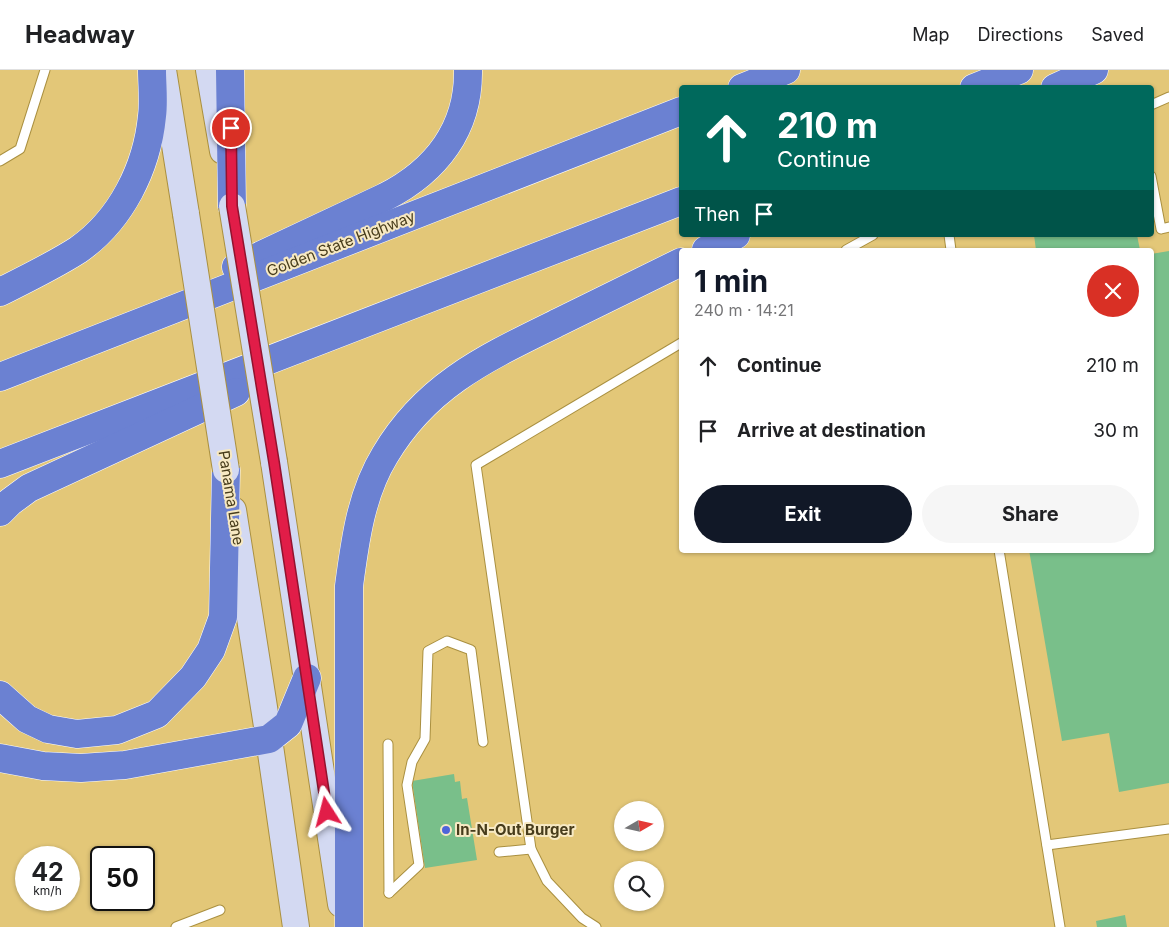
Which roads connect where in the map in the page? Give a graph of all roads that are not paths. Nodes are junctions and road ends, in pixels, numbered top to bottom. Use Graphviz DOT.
graph roads {
  1 [pos="45,70"];
  2 [pos="152,70"];
  3 [pos="163,70"];
  4 [pos="210,70"];
  5 [pos="230,70"];
  6 [pos="468,70"];
  7 [pos="786,70"];
  8 [pos="1019,70"];
  9 [pos="1094,70"];
  10 [pos="749,85"];
  11 [pos="982,85"];
  12 [pos="1062,85"];
  13 [pos="1169,98"];
  14 [pos="1154,104"];
  15 [pos="679,112"];
  16 [pos="0,161"];
  17 [pos="1154,194"];
  18 [pos="679,202"];
  19 [pos="232,206"];
  20 [pos="1169,227"];
  21 [pos="732,237"];
  22 [pos="869,237"];
  23 [pos="710,248"];
  24 [pos="850,248"];
  25 [pos="679,263"];
  26 [pos="479,280"];
  27 [pos="0,292"];
  28 [pos="679,344"];
  29 [pos="0,377"];
  30 [pos="0,464"];
  31 [pos="226,470"];
  32 [pos="0,512"];
  33 [pos="1000,553"];
  34 [pos="307,678"];
  35 [pos="0,695"];
  36 [pos="269,739"];
  37 [pos="483,742"];
  38 [pos="388,744"];
  39 [pos="0,758"];
  40 [pos="1169,829"];
  41 [pos="1047,845"];
  42 [pos="531,849"];
  43 [pos="499,852"];
  44 [pos="220,910"];
  45 [pos="176,927"];
  46 [pos="296,927"];
  47 [pos="344,927"];
  48 [pos="349,927"];
  49 [pos="596,927"];
  50 [pos="1060,927"];
  1 -- 16 [label="lane"];
  2 -- 27 [label="highway"];
  3 -- 31 [label="main road, Panama Lane, bridge"];
  4 -- 19 [label="main road"];
  5 -- 19 [label="highway"];
  6 -- 29 [label="highway"];
  7 -- 10 [label="highway"];
  8 -- 11 [label="highway"];
  9 -- 12 [label="highway"];
  13 -- 14 [label="lane"];
  15 -- 29 [label="highway, Golden State Highway"];
  17 -- 20 [label="lane"];
  18 -- 26 [label="highway"];
  19 -- 34 [label="main road, bridge"];
  21 -- 23 [label="highway"];
  22 -- 24 [label="lane"];
  25 -- 48 [label="highway"];
  26 -- 30 [label="highway"];
  26 -- 32 [label="highway"];
  28 -- 42 [label="lane"];
  31 -- 35 [label="highway"];
  31 -- 36 [label="main road, Panama Lane"];
  33 -- 41 [label="lane"];
  34 -- 36 [label="highway"];
  34 -- 47 [label="main road"];
  36 -- 39 [label="highway"];
  36 -- 46 [label="main road, Panama Lane"];
  37 -- 38 [label="lane"];
  40 -- 41 [label="lane"];
  41 -- 50 [label="lane"];
  42 -- 43 [label="lane"];
  42 -- 49 [label="lane"];
  44 -- 45 [label="lane"];
}
